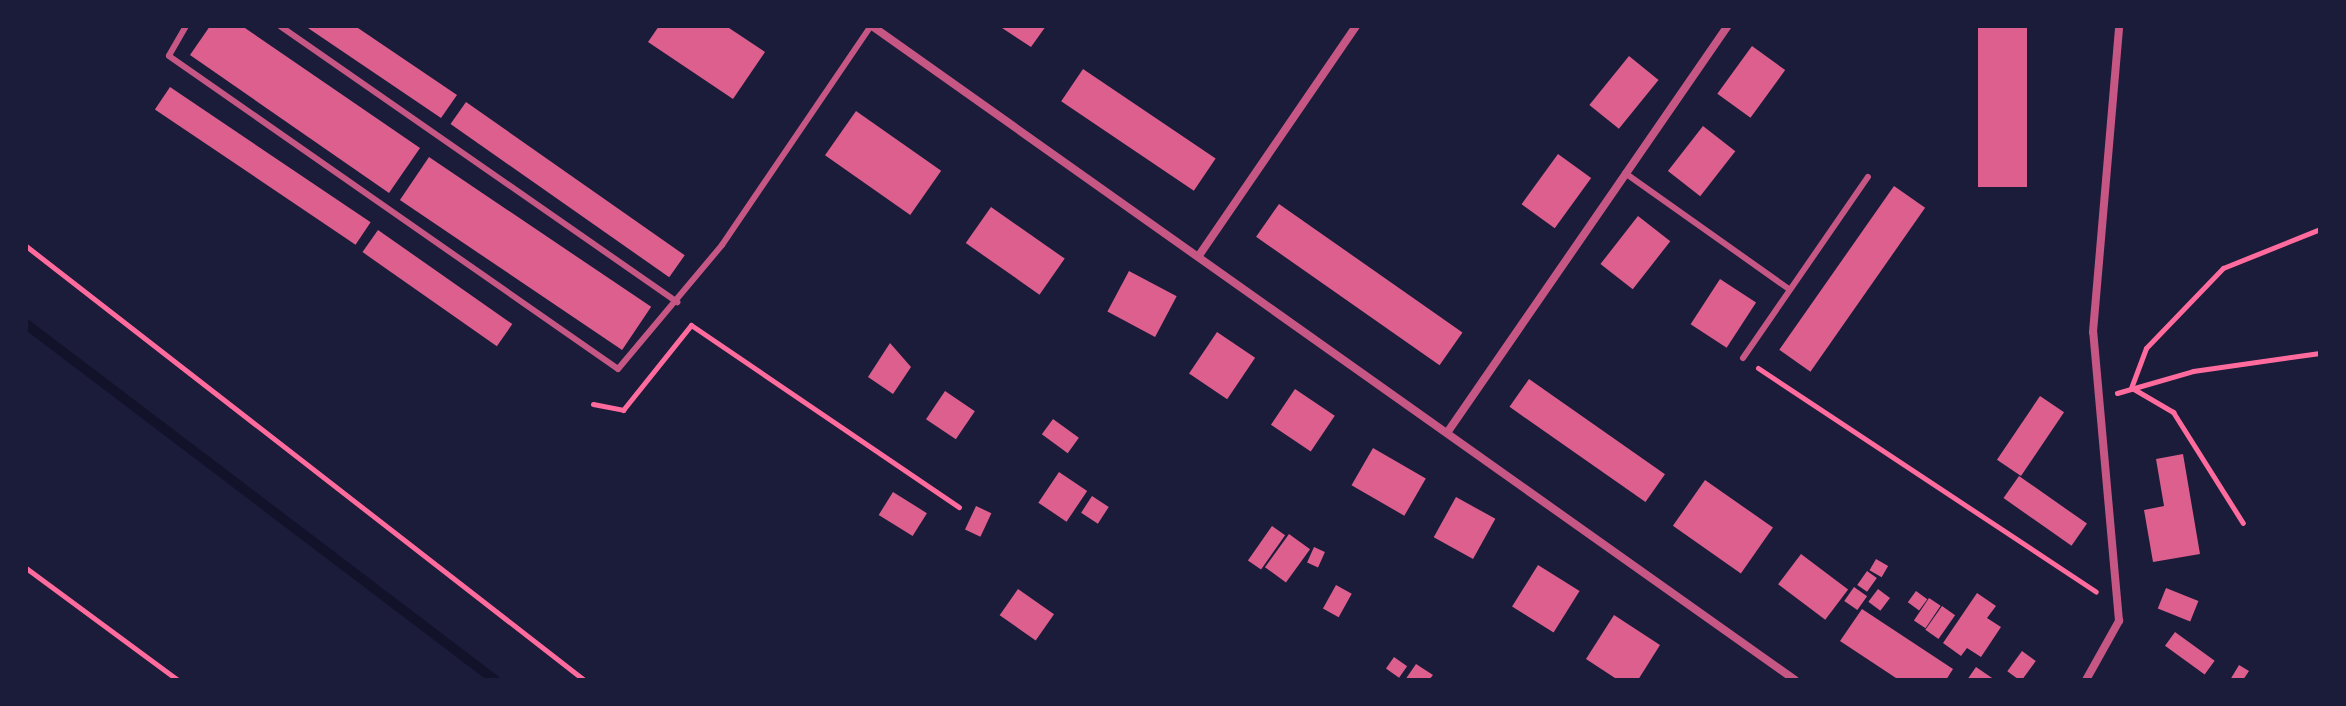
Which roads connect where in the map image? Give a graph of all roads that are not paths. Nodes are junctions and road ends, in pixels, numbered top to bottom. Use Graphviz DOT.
graph roads {
  1 [pos="186,26"];
  2 [pos="280,26"];
  3 [pos="871,26"];
  4 [pos="1356,26"];
  5 [pos="1728,26"];
  6 [pos="2119,26"];
  7 [pos="1625,173"];
  8 [pos="1868,177"];
  9 [pos="1200,254"];
  10 [pos="1789,289"];
  11 [pos="677,302"];
  12 [pos="1743,358"];
  13 [pos="1449,430"];
  14 [pos="1795,680"];
  15 [pos="2086,680"];
  1 -- 11 [label="lane"];
  2 -- 11 [label="lane"];
  3 -- 9 [label="street"];
  3 -- 11 [label="lane"];
  4 -- 9 [label="street"];
  5 -- 7 [label="street"];
  6 -- 15 [label="street"];
  7 -- 10 [label="lane"];
  7 -- 13 [label="street"];
  8 -- 10 [label="lane"];
  9 -- 13 [label="street"];
  10 -- 12 [label="lane"];
  13 -- 14 [label="street"];
}
